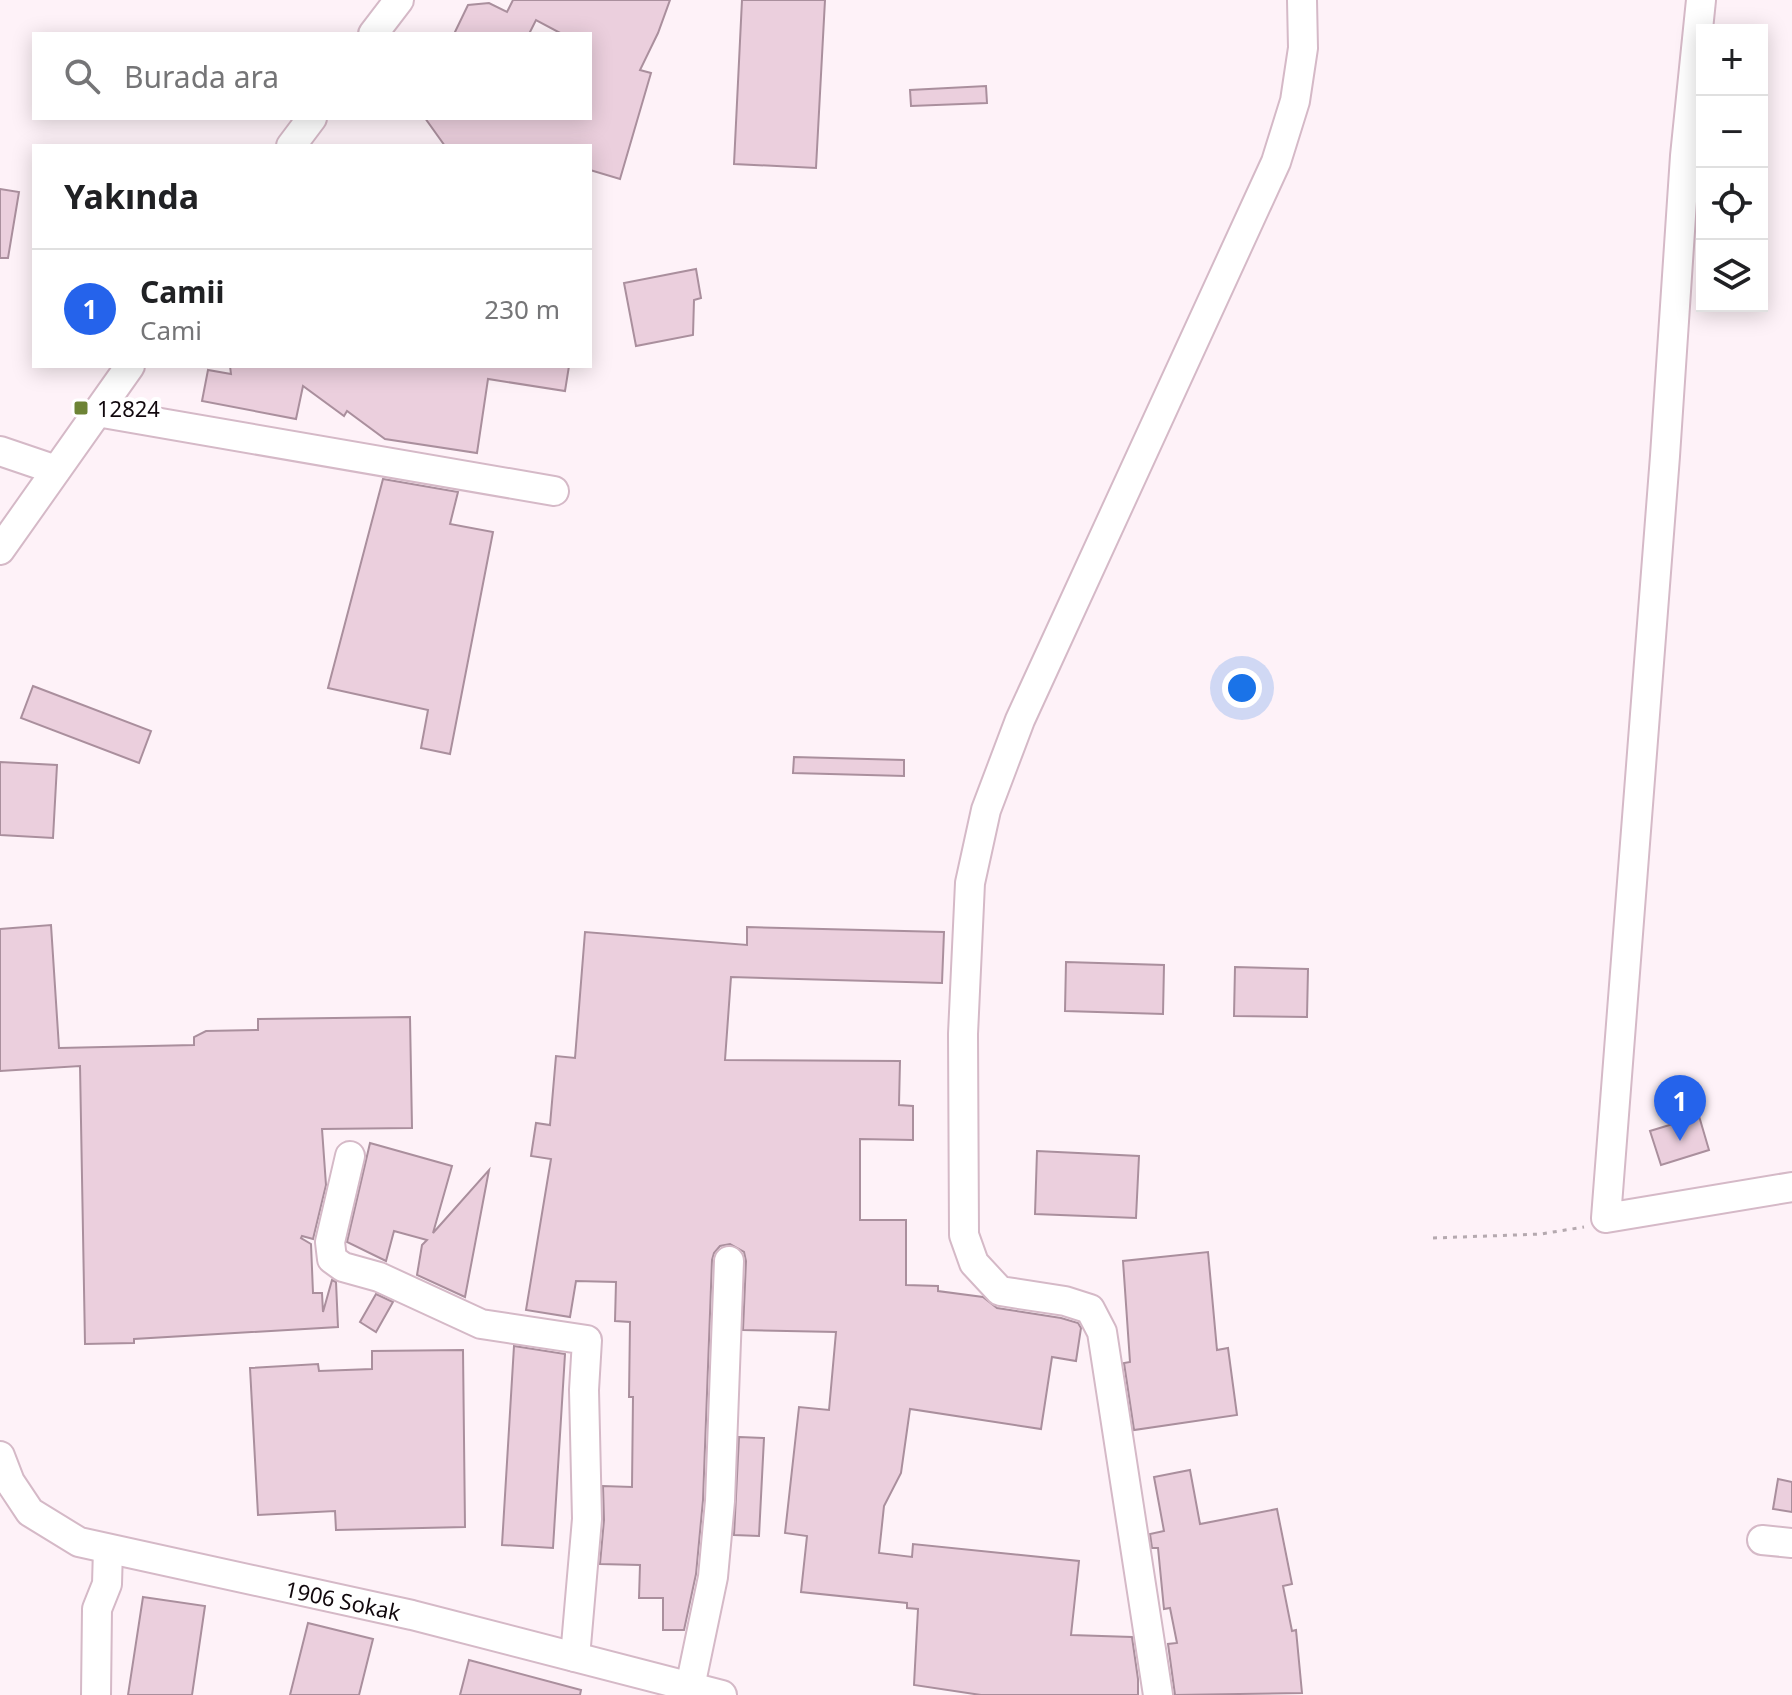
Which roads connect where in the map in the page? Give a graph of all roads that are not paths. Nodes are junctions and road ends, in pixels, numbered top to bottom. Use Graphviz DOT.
graph roads {
  1 [pos="1302,0"];
  2 [pos="1701,0"];
  3 [pos="394,2"];
  4 [pos="374,32"];
  5 [pos="310,120"];
  6 [pos="292,144"];
  7 [pos="129,368"];
  8 [pos="97,412"];
  9 [pos="0,451"];
  10 [pos="56,470"];
  11 [pos="554,491"];
  12 [pos="0,550"];
  13 [pos="350,1156"];
  14 [pos="1792,1187"];
  15 [pos="729,1261"];
  16 [pos="0,1456"];
  17 [pos="1762,1540"];
  18 [pos="1792,1543"];
  19 [pos="108,1549"];
  20 [pos="575,1657"];
  21 [pos="690,1687"];
  22 [pos="96,1695"];
  23 [pos="722,1695"];
  24 [pos="1158,1695"];
  1 -- 24 [label="street"];
  2 -- 14 [label="street"];
  3 -- 4 [label="street"];
  5 -- 6 [label="street"];
  7 -- 8 [label="street"];
  8 -- 10 [label="street"];
  8 -- 11 [label="street"];
  9 -- 10 [label="street"];
  10 -- 12 [label="street"];
  13 -- 20 [label="street"];
  15 -- 21 [label="street"];
  16 -- 19 [label="street, 1906 Sokak"];
  17 -- 18 [label="street"];
  19 -- 20 [label="street, 1906 Sokak"];
  19 -- 22 [label="street"];
  20 -- 21 [label="street, 1906 Sokak"];
  21 -- 23 [label="street, 1906 Sokak"];
}
